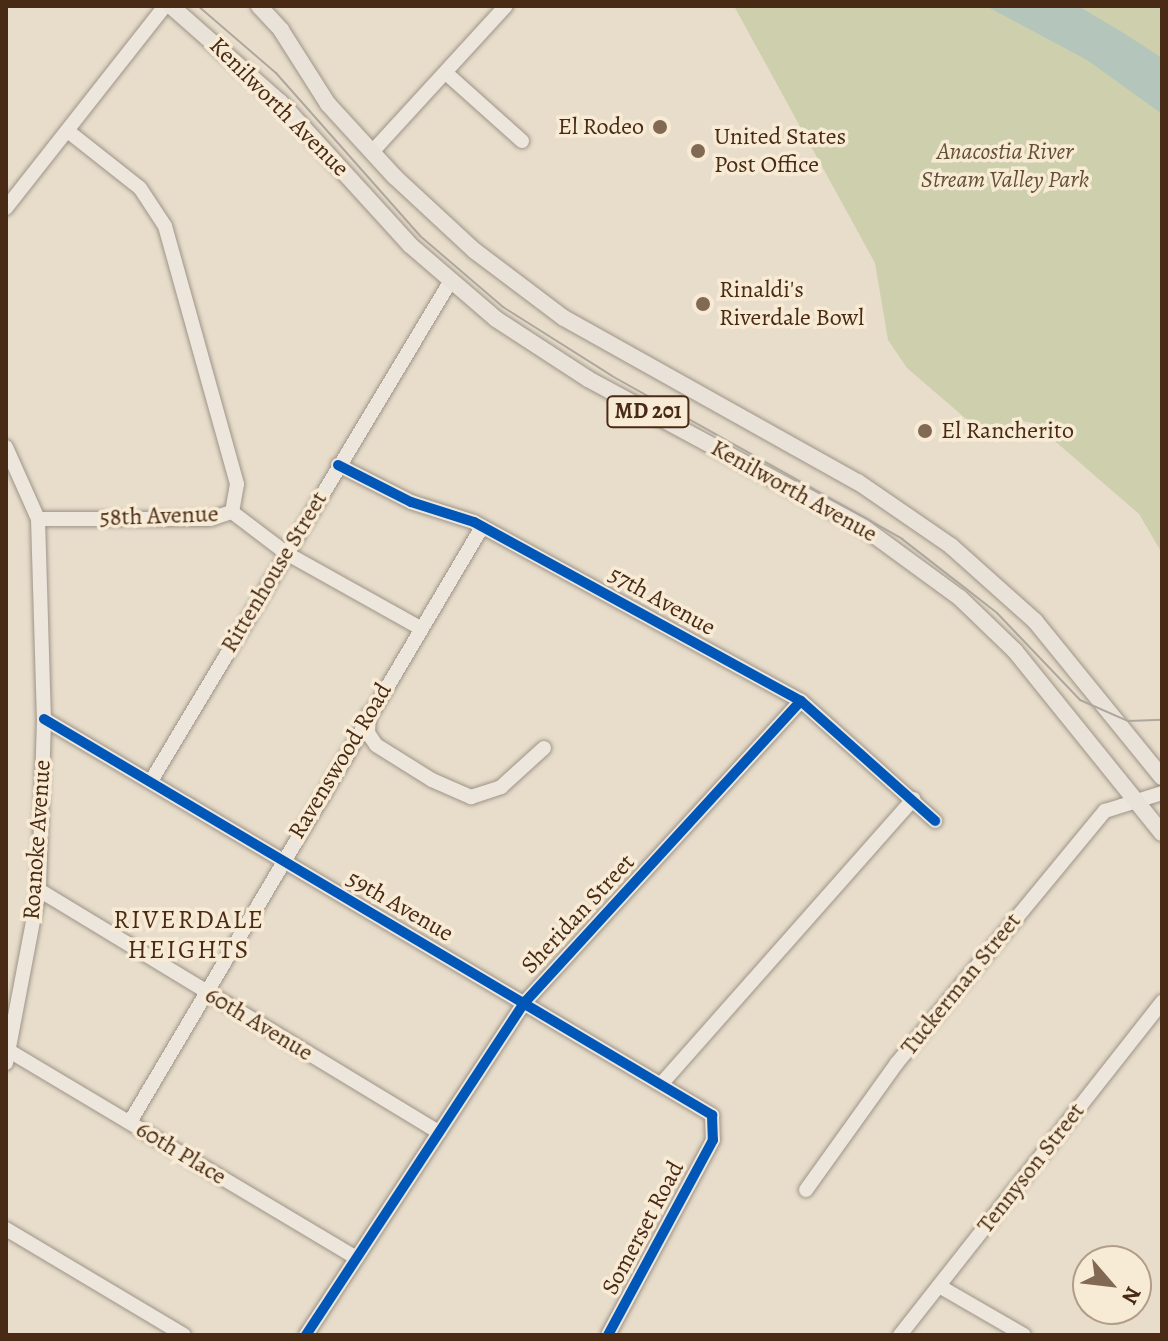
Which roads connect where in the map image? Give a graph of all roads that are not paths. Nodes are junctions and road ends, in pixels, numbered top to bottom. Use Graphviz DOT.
graph roads {
  1 [pos="168,6"];
  2 [pos="259,6"];
  3 [pos="506,6"];
  4 [pos="446,73"];
  5 [pos="69,132"];
  6 [pos="522,141"];
  7 [pos="372,152"];
  8 [pos="6,208"];
  9 [pos="450,282"];
  10 [pos="6,447"];
  11 [pos="338,465"];
  12 [pos="232,512"];
  13 [pos="38,519"];
  14 [pos="482,527"];
  15 [pos="286,553"];
  16 [pos="420,628"];
  17 [pos="801,701"];
  18 [pos="369,714"];
  19 [pos="44,719"];
  20 [pos="544,748"];
  21 [pos="1162,776"];
  22 [pos="151,781"];
  23 [pos="1162,793"];
  24 [pos="1135,798"];
  25 [pos="913,799"];
  26 [pos="935,821"];
  27 [pos="1162,833"];
  28 [pos="281,859"];
  29 [pos="39,890"];
  30 [pos="205,991"];
  31 [pos="525,1002"];
  32 [pos="1162,1002"];
  33 [pos="7,1054"];
  34 [pos="663,1082"];
  35 [pos="130,1122"];
  36 [pos="439,1132"];
  37 [pos="713,1140"];
  38 [pos="806,1190"];
  39 [pos="6,1229"];
  40 [pos="356,1258"];
  41 [pos="939,1286"];
  42 [pos="184,1335"];
  43 [pos="306,1335"];
  44 [pos="608,1335"];
  45 [pos="900,1335"];
  46 [pos="1024,1335"];
  1 -- 5 [label="street"];
  1 -- 9 [label="main road, Kenilworth Avenue / MD 201"];
  2 -- 7 [label="main road, Kenilworth Avenue / MD 201"];
  3 -- 4 [label="street"];
  4 -- 6 [label="street"];
  4 -- 7 [label="street"];
  5 -- 8 [label="street"];
  5 -- 12 [label="street"];
  7 -- 21 [label="main road, Kenilworth Avenue / MD 201"];
  9 -- 11 [label="street, Rittenhouse Street"];
  9 -- 24 [label="main road, Kenilworth Avenue / MD 201"];
  10 -- 13 [label="street"];
  11 -- 14 [label="street, 57th Avenue"];
  11 -- 15 [label="street, Rittenhouse Street"];
  12 -- 13 [label="street, 58th Avenue"];
  12 -- 15 [label="street, 58th Avenue"];
  13 -- 19 [label="street, Roanoke Avenue"];
  14 -- 16 [label="street, Ravenswood Road"];
  14 -- 17 [label="street, 57th Avenue"];
  15 -- 16 [label="street, 58th Avenue"];
  15 -- 22 [label="street, Rittenhouse Street"];
  16 -- 18 [label="street, Ravenswood Road"];
  17 -- 25 [label="street, 57th Avenue"];
  17 -- 31 [label="street, Sheridan Street"];
  18 -- 20 [label="street"];
  18 -- 28 [label="street, Ravenswood Road"];
  19 -- 22 [label="street, 59th Avenue"];
  19 -- 29 [label="street, Roanoke Avenue"];
  21 -- 24 [label="street"];
  22 -- 28 [label="street, 59th Avenue"];
  23 -- 24 [label="street"];
  24 -- 27 [label="main road, Kenilworth Avenue / MD 201"];
  24 -- 38 [label="street, Tuckerman Street"];
  25 -- 26 [label="street, 57th Avenue"];
  25 -- 34 [label="street"];
  28 -- 30 [label="street, Ravenswood Road"];
  28 -- 31 [label="street, 59th Avenue"];
  29 -- 30 [label="street, 60th Avenue"];
  29 -- 33 [label="street, Roanoke Avenue"];
  30 -- 35 [label="street, Ravenswood Road"];
  30 -- 36 [label="street, 60th Avenue"];
  31 -- 34 [label="street, 59th Avenue"];
  31 -- 36 [label="street, Sheridan Street"];
  32 -- 41 [label="street, Tennyson Street"];
  33 -- 35 [label="street, 60th Place"];
  34 -- 37 [label="street, 59th Avenue"];
  35 -- 40 [label="street, 60th Place"];
  36 -- 40 [label="street, Sheridan Street"];
  37 -- 44 [label="street, Somerset Road"];
  39 -- 42 [label="street"];
  40 -- 43 [label="street, Sheridan Street"];
  41 -- 45 [label="street, Tennyson Street"];
  41 -- 46 [label="street"];
}
